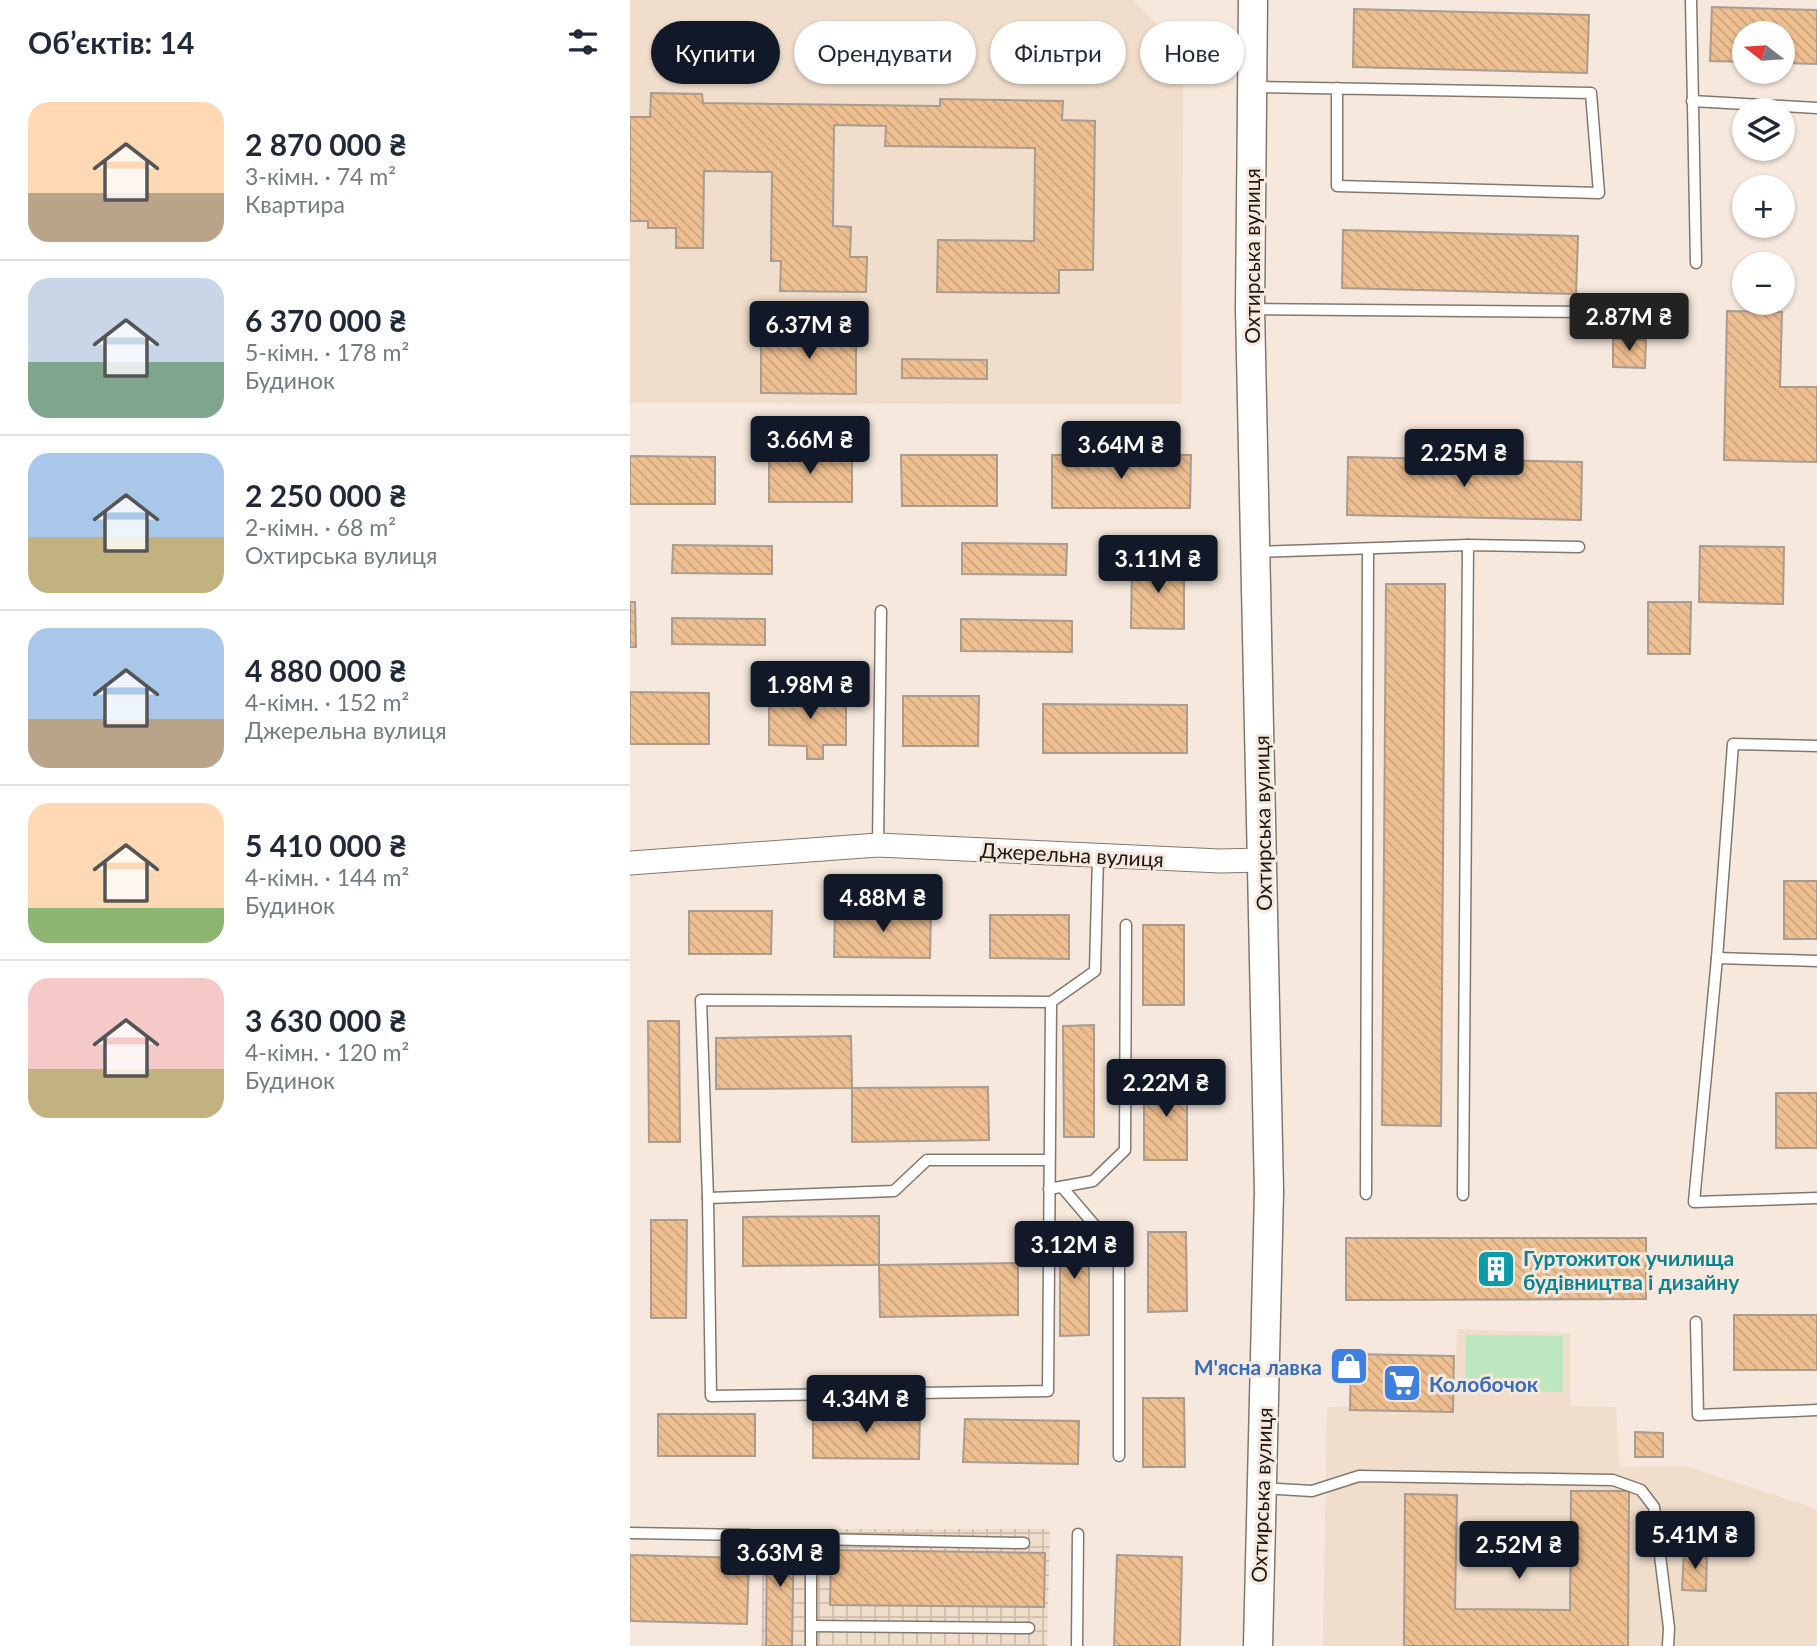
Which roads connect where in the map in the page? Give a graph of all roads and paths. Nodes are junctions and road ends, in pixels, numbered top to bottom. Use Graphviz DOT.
graph roads {
  1 [pos="1253,0"];
  2 [pos="1691,0"];
  3 [pos="1252,87"];
  4 [pos="1338,88"];
  5 [pos="1692,101"];
  6 [pos="1817,108"];
  7 [pos="1696,263"];
  8 [pos="1250,309"];
  9 [pos="1595,312"];
  10 [pos="1468,545"];
  11 [pos="1579,547"];
  12 [pos="1368,550"];
  13 [pos="1257,552"];
  14 [pos="881,611"];
  15 [pos="1817,746"];
  16 [pos="878,845"];
  17 [pos="1098,856"];
  18 [pos="1263,859"];
  19 [pos="630,863"];
  20 [pos="1126,925"];
  21 [pos="1717,958"];
  22 [pos="1817,961"];
  23 [pos="1051,1002"];
  24 [pos="1049,1160"];
  25 [pos="1062,1187"];
  26 [pos="1049,1189"];
  27 [pos="1366,1194"];
  28 [pos="1463,1195"];
  29 [pos="708,1198"];
  30 [pos="1817,1198"];
  31 [pos="1696,1322"];
  32 [pos="1817,1410"];
  33 [pos="1119,1455"];
  34 [pos="1261,1488"];
  35 [pos="630,1533"];
  36 [pos="1078,1534"];
  37 [pos="749,1535"];
  38 [pos="1024,1543"];
  39 [pos="811,1626"];
  40 [pos="1029,1628"];
  41 [pos="811,1646"];
  42 [pos="1077,1646"];
  43 [pos="1258,1646"];
  44 [pos="1668,1646"];
  1 -- 3 [label="street, Охтирська вулиця"];
  2 -- 5 [label="lane"];
  3 -- 4 [label="lane"];
  3 -- 8 [label="street, Охтирська вулиця"];
  4 -- 4 [label="lane"];
  5 -- 6 [label="lane"];
  5 -- 7 [label="lane"];
  8 -- 9 [label="lane"];
  8 -- 13 [label="street, Охтирська вулиця"];
  10 -- 11 [label="lane"];
  10 -- 12 [label="lane"];
  10 -- 28 [label="lane"];
  12 -- 13 [label="lane"];
  12 -- 27 [label="lane"];
  13 -- 18 [label="street, Охтирська вулиця"];
  14 -- 16 [label="lane"];
  15 -- 21 [label="lane"];
  16 -- 17 [label="street, Джерельна вулиця"];
  16 -- 19 [label="street, Джерельна вулиця"];
  17 -- 18 [label="street, Джерельна вулиця"];
  17 -- 23 [label="lane"];
  18 -- 34 [label="street, Охтирська вулиця"];
  20 -- 25 [label="lane"];
  21 -- 22 [label="lane"];
  21 -- 30 [label="lane"];
  23 -- 24 [label="lane"];
  23 -- 29 [label="lane"];
  24 -- 26 [label="lane"];
  24 -- 29 [label="lane"];
  25 -- 26 [label="lane"];
  25 -- 33 [label="lane"];
  26 -- 29 [label="lane"];
  31 -- 32 [label="lane"];
  34 -- 43 [label="street, Охтирська вулиця"];
  34 -- 44 [label="lane"];
  35 -- 37 [label="lane"];
  36 -- 42 [label="lane"];
  38 -- 39 [label="lane"];
  39 -- 40 [label="lane"];
  39 -- 41 [label="lane"];
}
